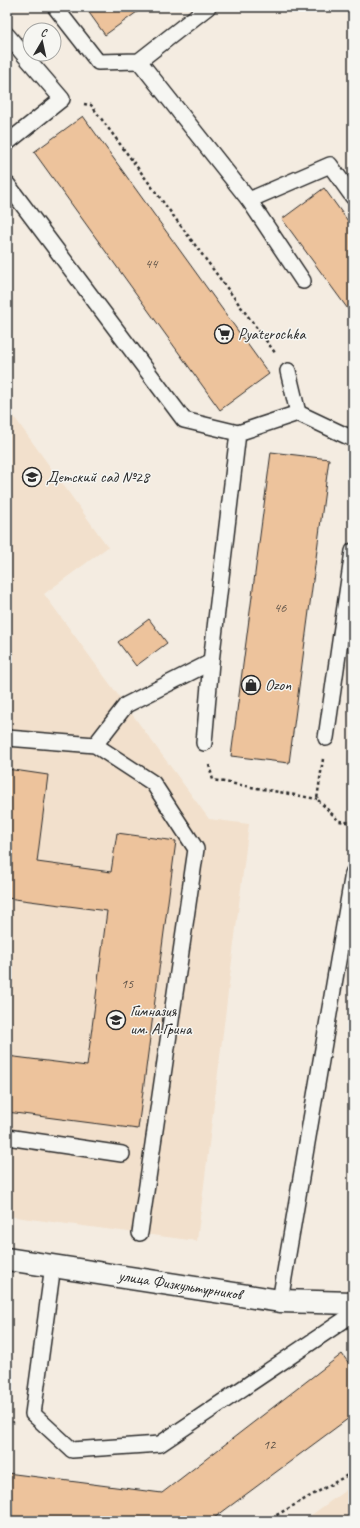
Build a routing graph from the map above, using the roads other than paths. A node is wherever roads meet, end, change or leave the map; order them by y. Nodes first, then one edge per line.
1 (55, 7) edge
2 (208, 7) edge
3 (7, 35) edge
4 (139, 61) junction
5 (7, 143) edge
6 (7, 184) edge
7 (353, 197) edge
8 (249, 200) junction
9 (303, 281) dead end
10 (288, 370) road end
11 (298, 413) junction
12 (238, 433) junction
13 (353, 440) edge
14 (353, 551) edge
15 (211, 662) junction
16 (7, 738) edge
17 (326, 738) road end
18 (204, 742) road end
19 (95, 745) junction
20 (353, 873) edge
21 (7, 1137) edge
22 (122, 1154) dead end
23 (140, 1232) dead end
24 (7, 1259) edge
25 (54, 1265) junction
26 (280, 1301) junction
27 (353, 1303) edge
28 (353, 1314) edge

1 - 4 lane
2 - 4 lane
3 - 5 lane
4 - 8 lane
6 - 12 lane
7 - 8 lane
8 - 9 lane
10 - 11 lane
11 - 12 lane
11 - 13 lane
12 - 15 lane
14 - 17 lane
15 - 18 lane
15 - 19 lane
16 - 19 lane
19 - 23 lane
20 - 26 lane
21 - 22 lane
24 - 25 street, улица Физкультурников
25 - 26 street, улица Физкультурников
25 - 28 lane
26 - 27 street, улица Физкультурников

